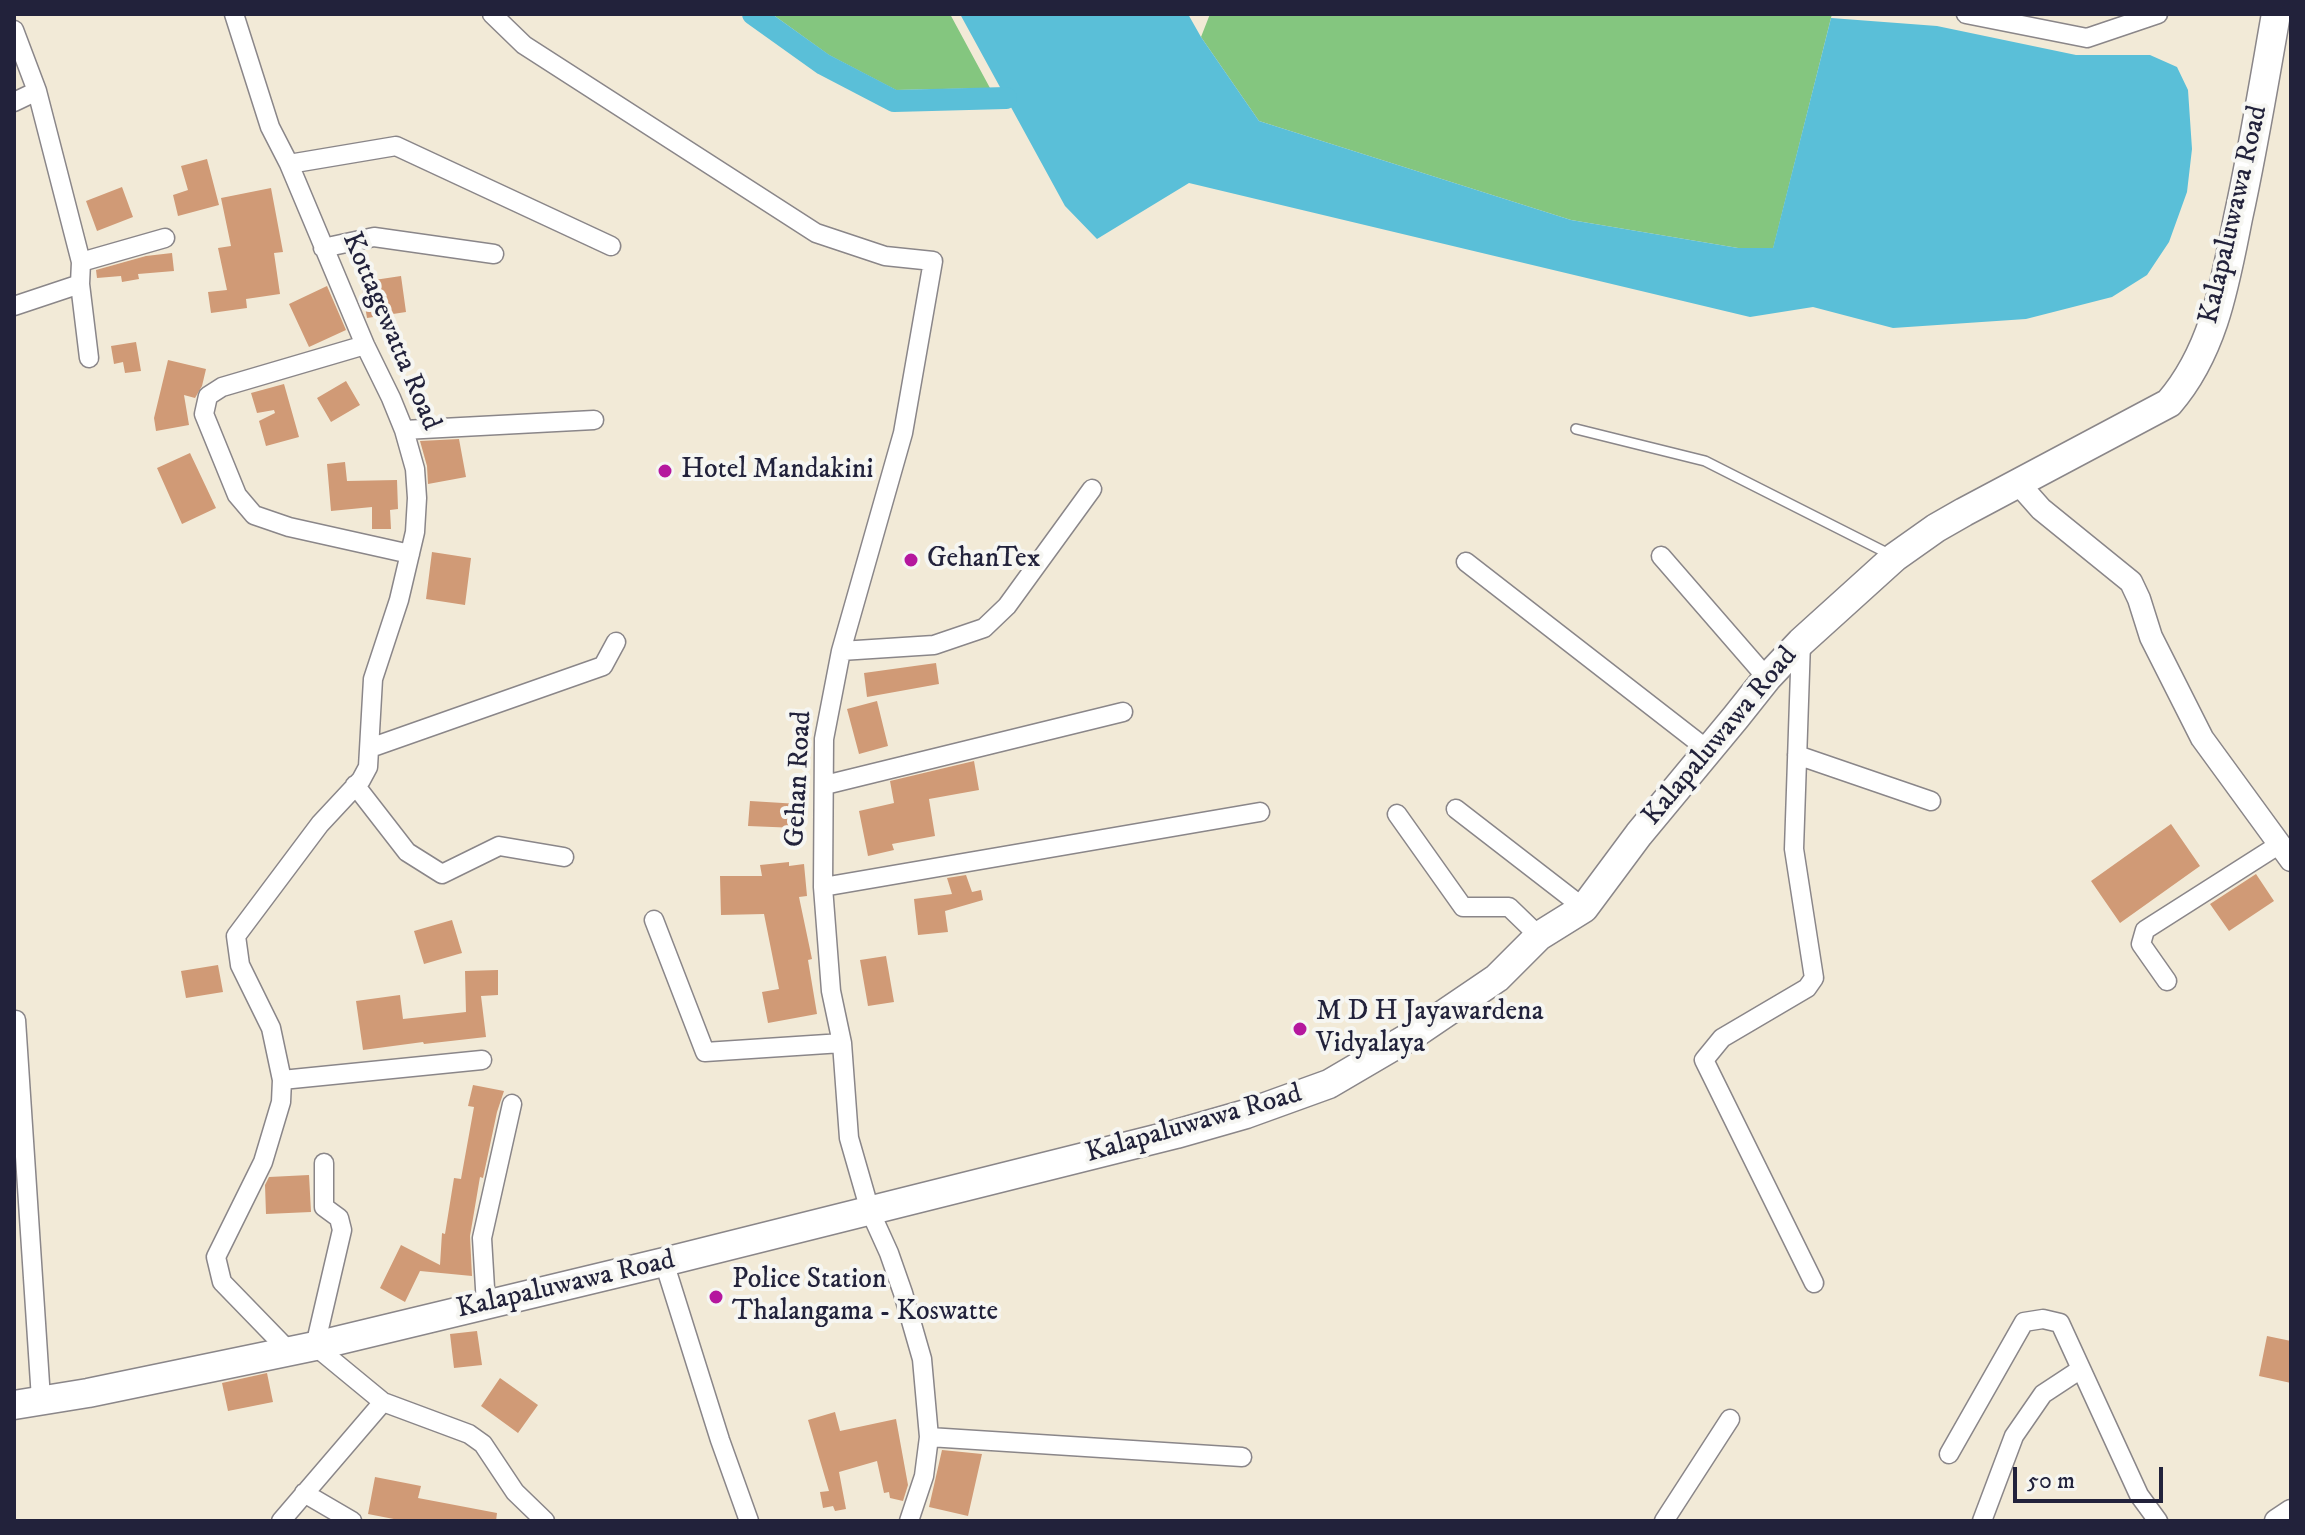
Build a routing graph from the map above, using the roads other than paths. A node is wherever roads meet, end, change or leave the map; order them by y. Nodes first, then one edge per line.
1 (234, 14) edge
2 (492, 14) edge
3 (1966, 14) edge
4 (2158, 14) edge
5 (2276, 14) edge
6 (14, 30) edge
7 (37, 91) junction
8 (14, 102) edge
9 (289, 164) junction
10 (165, 238) dead end
11 (611, 246) dead end
12 (323, 248) junction
13 (494, 254) dead end
14 (81, 262) junction
15 (80, 284) junction
16 (14, 306) edge
17 (365, 345) junction
18 (89, 358) dead end
19 (594, 420) dead end
20 (1576, 429) dead end
21 (404, 430) junction
22 (2018, 483) junction
23 (1092, 489) dead end
24 (410, 554) junction
25 (1661, 556) dead end
26 (1895, 557) junction
27 (1466, 562) dead end
28 (616, 642) dead end
29 (1801, 642) junction
30 (841, 651) junction
31 (1767, 678) junction
32 (1123, 712) dead end
33 (370, 748) junction
34 (1708, 750) junction
35 (1797, 755) junction
36 (355, 785) junction
37 (825, 785) junction
38 (1931, 801) dead end
39 (1456, 809) dead end
40 (1260, 812) dead end
41 (1397, 814) dead end
42 (2286, 852) edge
43 (564, 857) dead end
44 (823, 887) junction
45 (1584, 908) junction
46 (654, 920) dead end
47 (1539, 936) junction
48 (2167, 981) dead end
49 (16, 1020) edge
50 (16, 1041) edge
51 (842, 1043) junction
52 (482, 1060) dead end
53 (282, 1080) junction
54 (512, 1104) dead end
55 (324, 1163) dead end
56 (870, 1211) junction
57 (664, 1262) junction
58 (1814, 1283) dead end
59 (486, 1305) junction
60 (302, 1349) junction
61 (2081, 1369) junction
62 (28, 1402) edge
63 (383, 1402) junction
64 (1730, 1419) dead end
65 (929, 1437) junction
66 (1949, 1454) dead end
67 (1242, 1457) dead end
68 (304, 1493) junction
69 (2291, 1511) edge
70 (538, 1519) edge
71 (281, 1521) edge
72 (352, 1521) edge
73 (749, 1521) edge
74 (909, 1521) edge
75 (1664, 1521) edge
76 (1982, 1521) edge
77 (2158, 1521) edge
78 (2276, 1521) edge

1 - 9 street, Kottagewatta Road
2 - 30 street, Gehan Road
3 - 4 street
5 - 22 main road, Kalapaluwawa Road
6 - 7 street
7 - 8 street
7 - 14 street
9 - 11 street
9 - 12 street, Kottagewatta Road
10 - 14 street
12 - 13 street
12 - 17 street, Kottagewatta Road
14 - 15 street
15 - 16 street
15 - 18 street
17 - 21 street, Kottagewatta Road
17 - 24 street
19 - 21 street
20 - 26 lane
21 - 24 street, Kottagewatta Road
22 - 26 main road, Kalapaluwawa Road
22 - 42 street
23 - 30 street
24 - 33 street, Kottagewatta Road
25 - 31 street
26 - 29 main road, Kalapaluwawa Road
27 - 34 street
28 - 33 street
29 - 31 main road, Kalapaluwawa Road
29 - 35 street
30 - 37 street, Gehan Road
31 - 34 main road, Kalapaluwawa Road
32 - 37 street
33 - 36 street, Kottagewatta Road
34 - 45 main road, Kalapaluwawa Road
35 - 38 street
35 - 58 street
36 - 43 street
36 - 53 street, Kottagewatta Road
37 - 44 street, Gehan Road
39 - 45 street
40 - 44 street
41 - 47 street
42 - 48 street
44 - 51 street, Gehan Road
45 - 47 main road, Kalapaluwawa Road
46 - 51 street
47 - 56 main road, Kalapaluwawa Road
49 - 50 street
50 - 62 street
51 - 56 street, Gehan Road
52 - 53 street
53 - 60 street, Kottagewatta Road
54 - 59 street
55 - 60 street
56 - 57 main road, Kalapaluwawa Road
56 - 65 street, Gehan Road
57 - 59 main road, Kalapaluwawa Road
57 - 73 street
59 - 60 main road, Kalapaluwawa Road
60 - 62 main road, Kalapaluwawa Road
60 - 63 street, Kottagewatta Road
61 - 66 street
61 - 76 street
61 - 77 street
63 - 68 street
63 - 70 street, Kottagewatta Road
64 - 75 street
65 - 67 street
65 - 74 street, Gehan Road
68 - 71 street
68 - 72 street
69 - 78 street

